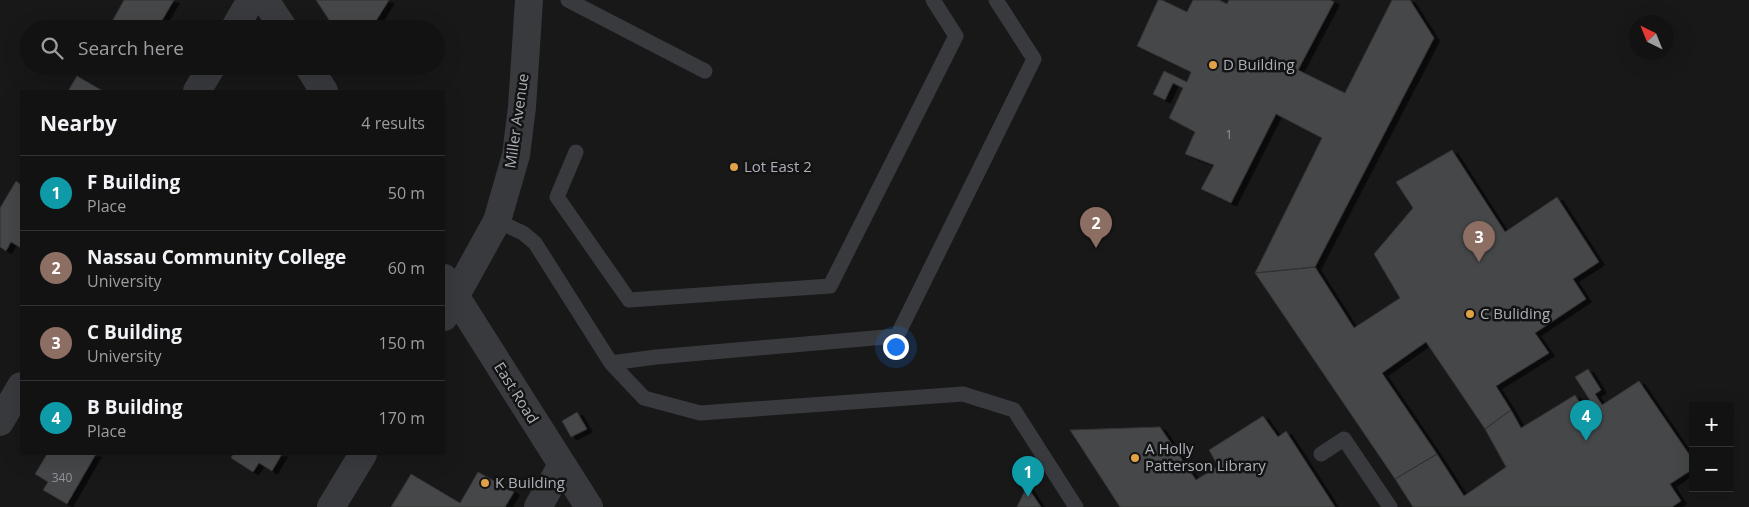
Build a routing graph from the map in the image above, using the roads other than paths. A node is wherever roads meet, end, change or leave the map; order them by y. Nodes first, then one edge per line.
1 (252, 0) edge
2 (265, 0) edge
3 (529, 0) edge
4 (568, 0) edge
5 (933, 0) edge
6 (996, 0) edge
7 (240, 20) edge
8 (278, 20) edge
9 (704, 71) dead end
10 (207, 75) edge
11 (314, 75) edge
12 (198, 90) edge
13 (323, 90) edge
14 (576, 152) dead end
15 (497, 221) junction
16 (448, 297) edge
17 (612, 363) junction
18 (20, 388) edge
19 (0, 422) edge
20 (1321, 454) dead end
21 (362, 455) edge
22 (562, 465) junction
23 (331, 507) edge
24 (538, 507) edge
25 (589, 507) edge
26 (1076, 507) edge
27 (1390, 507) edge

1 - 7 street
2 - 8 street
3 - 15 street, Miller Avenue
4 - 9 lane
5 - 14 lane
6 - 17 lane
10 - 12 street
11 - 13 street
15 - 16 street, Miller Avenue
15 - 17 lane
16 - 22 street, East Road
17 - 26 lane
18 - 19 street
20 - 27 lane
21 - 23 street
22 - 24 street
22 - 25 street, East Road

